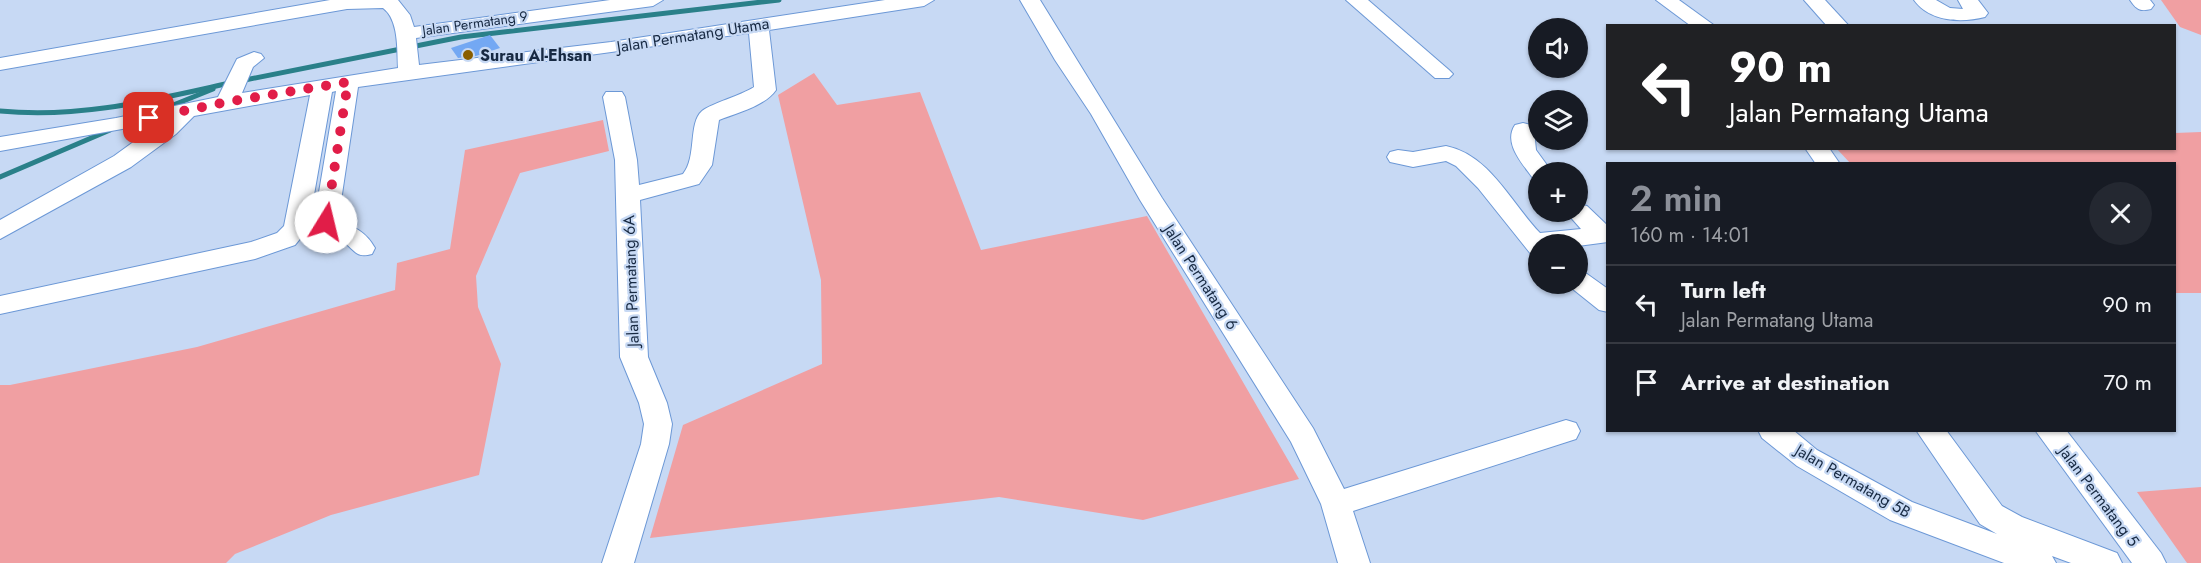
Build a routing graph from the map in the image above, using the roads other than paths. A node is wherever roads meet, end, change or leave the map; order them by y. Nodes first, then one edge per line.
1 (653, 0) edge
2 (924, 0) edge
3 (1030, 0) edge
4 (1356, 0) edge
5 (1666, 0) edge
6 (1814, 0) edge
7 (1924, 0) edge
8 (1968, 0) edge
9 (887, 2) edge
10 (1702, 24) edge
11 (1837, 24) edge
12 (758, 26) junction
13 (406, 51) junction
14 (247, 63) dead end
15 (0, 64) edge
16 (1442, 74) dead end
17 (348, 82) junction
18 (322, 87) junction
19 (229, 97) junction
20 (614, 97) dead end
21 (177, 113) junction
22 (1523, 130) dead end
23 (0, 144) edge
24 (1818, 150) edge
25 (1398, 157) dead end
26 (1533, 162) edge
27 (1827, 162) edge
28 (627, 196) junction
29 (1588, 220) edge
30 (0, 231) edge
31 (1604, 234) edge
32 (1528, 235) edge
33 (1588, 236) edge
34 (363, 248) dead end
35 (1588, 288) edge
36 (1606, 301) edge
37 (0, 305) edge
38 (1566, 431) dead end
39 (1774, 432) edge
40 (1931, 432) edge
41 (2051, 432) edge
42 (1336, 504) junction
43 (1348, 559) edge
44 (618, 563) edge
45 (2040, 563) edge
46 (2106, 563) edge
47 (2150, 563) edge

1 - 13 street, Jalan Permatang 9
2 - 9 street, Jalan Permatang Utama
3 - 42 street, Jalan Permatang 6
4 - 16 street
5 - 10 street
6 - 11 street
7 - 8 street
9 - 12 street, Jalan Permatang Utama
12 - 13 street, Jalan Permatang Utama
12 - 28 street
13 - 15 street
13 - 17 street, Jalan Permatang Utama
14 - 19 street
17 - 18 street, Jalan Permatang Utama
17 - 34 street
18 - 19 street, Jalan Permatang Utama
18 - 37 street
19 - 21 street, Jalan Permatang Utama
20 - 28 street, Jalan Permatang 6A
21 - 23 street, Jalan Permatang Utama
21 - 30 street
22 - 26 street
24 - 27 street
25 - 32 street
28 - 44 street, Jalan Permatang 6A
29 - 31 street
31 - 33 street
35 - 36 street
38 - 42 street
39 - 45 street, Jalan Permatang 5B
40 - 46 street
41 - 47 street, Jalan Permatang 5
42 - 43 street, Jalan Permatang 6

